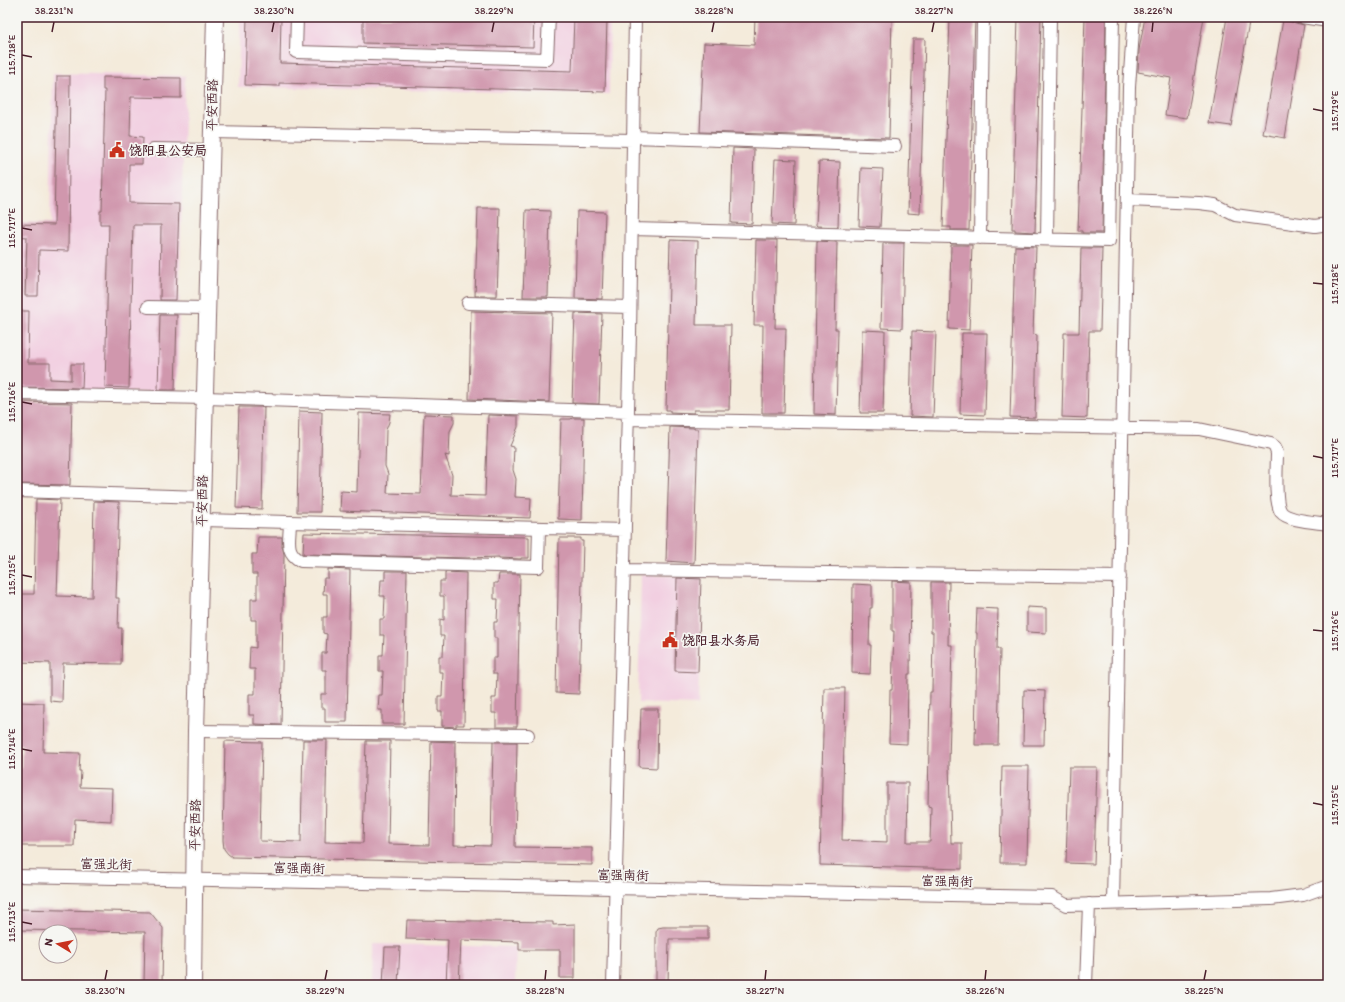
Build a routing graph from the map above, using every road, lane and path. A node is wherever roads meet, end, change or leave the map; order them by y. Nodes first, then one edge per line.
1 (215, 17) edge
2 (297, 17) edge
3 (549, 17) edge
4 (635, 17) edge
5 (983, 17) edge
6 (1050, 17) edge
7 (1112, 17) edge
8 (1134, 17) edge
9 (1302, 17) edge
10 (1328, 21) edge
11 (212, 132) junction
12 (633, 139) junction
13 (895, 146) dead end
14 (153, 149) dead end
15 (211, 150) junction
16 (1127, 200) junction
17 (1328, 224) edge
18 (632, 228) junction
19 (980, 238) junction
20 (1046, 239) junction
21 (468, 303) dead end
22 (148, 307) dead end
23 (630, 307) junction
24 (207, 308) junction
25 (17, 394) edge
26 (205, 398) junction
27 (628, 416) junction
28 (1123, 428) junction
29 (17, 491) edge
30 (202, 497) junction
31 (202, 520) junction
32 (290, 522) junction
33 (1328, 524) edge
34 (539, 528) junction
35 (625, 530) junction
36 (624, 570) junction
37 (1120, 577) junction
38 (196, 731) junction
39 (528, 736) dead end
40 (17, 876) edge
41 (194, 880) junction
42 (1328, 886) edge
43 (616, 889) junction
44 (1113, 903) junction
45 (1089, 904) junction
46 (193, 985) edge
47 (613, 985) edge
48 (1086, 985) edge

1 - 11 main road, 平安西路
2 - 3 street
4 - 12 street
5 - 19 street
6 - 20 street
7 - 20 street
8 - 16 street
9 - 10 street
11 - 12 street
11 - 15 main road, 平安西路
12 - 13 street
12 - 18 street
14 - 15 street
15 - 24 main road, 平安西路
16 - 17 street
16 - 28 street
18 - 19 street
18 - 23 street
19 - 20 street
21 - 23 street
22 - 24 street
23 - 27 street
24 - 26 main road, 平安西路
25 - 26 street
26 - 27 street
26 - 30 main road, 平安西路
27 - 28 street
27 - 35 street
28 - 33 street
28 - 37 street
29 - 30 street
30 - 31 main road, 平安西路
31 - 32 street
31 - 38 main road, 平安西路
32 - 34 street
32 - 34 street
34 - 35 street
35 - 36 street
36 - 37 street
36 - 43 street
37 - 44 street
38 - 39 street
38 - 41 main road, 平安西路
40 - 41 street, 富强北街
41 - 43 street, 富强南街
41 - 46 main road, 平安西路
42 - 44 street
43 - 45 street, 富强南街
43 - 47 street
44 - 45 street
45 - 48 street

